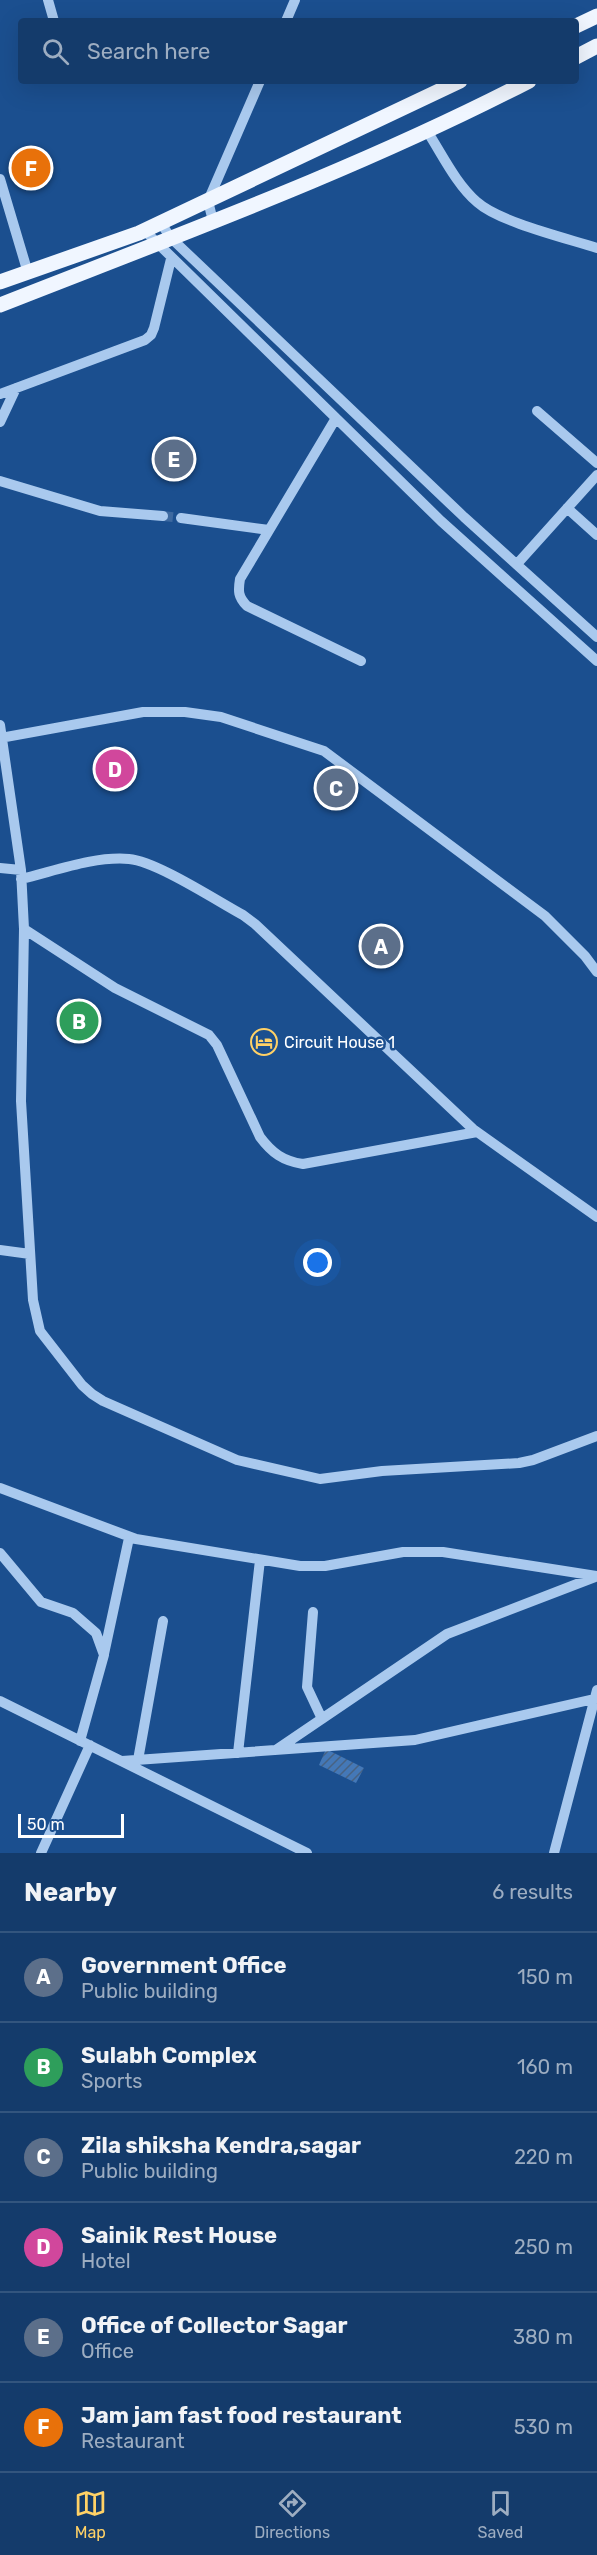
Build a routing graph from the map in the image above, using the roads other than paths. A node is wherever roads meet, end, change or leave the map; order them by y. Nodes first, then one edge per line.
1 (48, 0) edge
2 (296, 0) edge
3 (597, 16) edge
4 (53, 18) edge
5 (287, 18) edge
6 (579, 25) edge
7 (597, 46) edge
8 (579, 55) edge
9 (259, 84) edge
10 (454, 84) edge
11 (523, 84) edge
12 (426, 131) junction
13 (0, 179) edge
14 (208, 201) junction
15 (213, 221) junction
16 (160, 222) junction
17 (144, 230) junction
18 (171, 238) junction
19 (156, 244) junction
20 (597, 248) edge
21 (171, 259) junction
22 (28, 273) junction
23 (0, 282) edge
24 (0, 304) edge
25 (16, 388) junction
26 (0, 394) edge
27 (537, 411) dead end
28 (336, 418) junction
29 (0, 422) edge
30 (597, 463) edge
31 (597, 476) edge
32 (0, 481) edge
33 (567, 508) junction
34 (163, 516) tunnel mouth
35 (181, 518) tunnel mouth
36 (269, 530) junction
37 (597, 535) edge
38 (517, 564) junction
39 (597, 637) edge
40 (361, 661) dead end
41 (597, 661) edge
42 (0, 725) edge
43 (1, 738) edge
44 (0, 868) edge
45 (21, 875) junction
46 (24, 929) junction
47 (597, 972) edge
48 (477, 1132) junction
49 (597, 1218) edge
50 (0, 1250) edge
51 (30, 1254) junction
52 (597, 1436) edge
53 (0, 1488) edge
54 (129, 1538) junction
55 (0, 1553) edge
56 (260, 1560) junction
57 (597, 1576) edge
58 (313, 1612) dead end
59 (163, 1620) dead end
60 (104, 1655) junction
61 (596, 1694) edge
62 (0, 1701) edge
63 (322, 1719) junction
64 (85, 1743) junction
65 (276, 1750) junction
66 (238, 1753) junction
67 (138, 1760) junction
68 (122, 1761) junction
69 (41, 1853) edge
70 (308, 1853) edge
71 (554, 1853) edge

1 - 4 street
2 - 5 street
3 - 6 main road
7 - 8 main road
9 - 14 street
10 - 14 main road
11 - 12 main road
12 - 15 main road
12 - 20 street
13 - 22 street
14 - 15 street
14 - 16 main road
15 - 18 main road
16 - 17 main road
16 - 18 street
17 - 19 street
17 - 22 main road
18 - 19 main road
18 - 38 street
19 - 21 street
19 - 24 main road
21 - 25 street
21 - 28 street
22 - 23 main road
25 - 26 street
25 - 29 street
27 - 30 street
28 - 36 street
28 - 41 street
31 - 33 street
32 - 34 street
33 - 37 street
33 - 38 street
35 - 36 street
36 - 40 street
38 - 39 street
42 - 43 street
43 - 45 street
43 - 47 street
44 - 45 street
45 - 46 street
45 - 48 street
46 - 48 street
46 - 51 street
48 - 49 street
50 - 51 street
51 - 52 street
53 - 54 street
54 - 56 street
54 - 60 street
55 - 60 street
56 - 57 street
56 - 66 street
57 - 63 street
58 - 63 street
59 - 67 street
60 - 64 street
61 - 65 street
61 - 71 street
62 - 64 street
63 - 65 street
64 - 68 street
64 - 69 street
65 - 66 street
66 - 67 street
67 - 68 street
68 - 70 street

